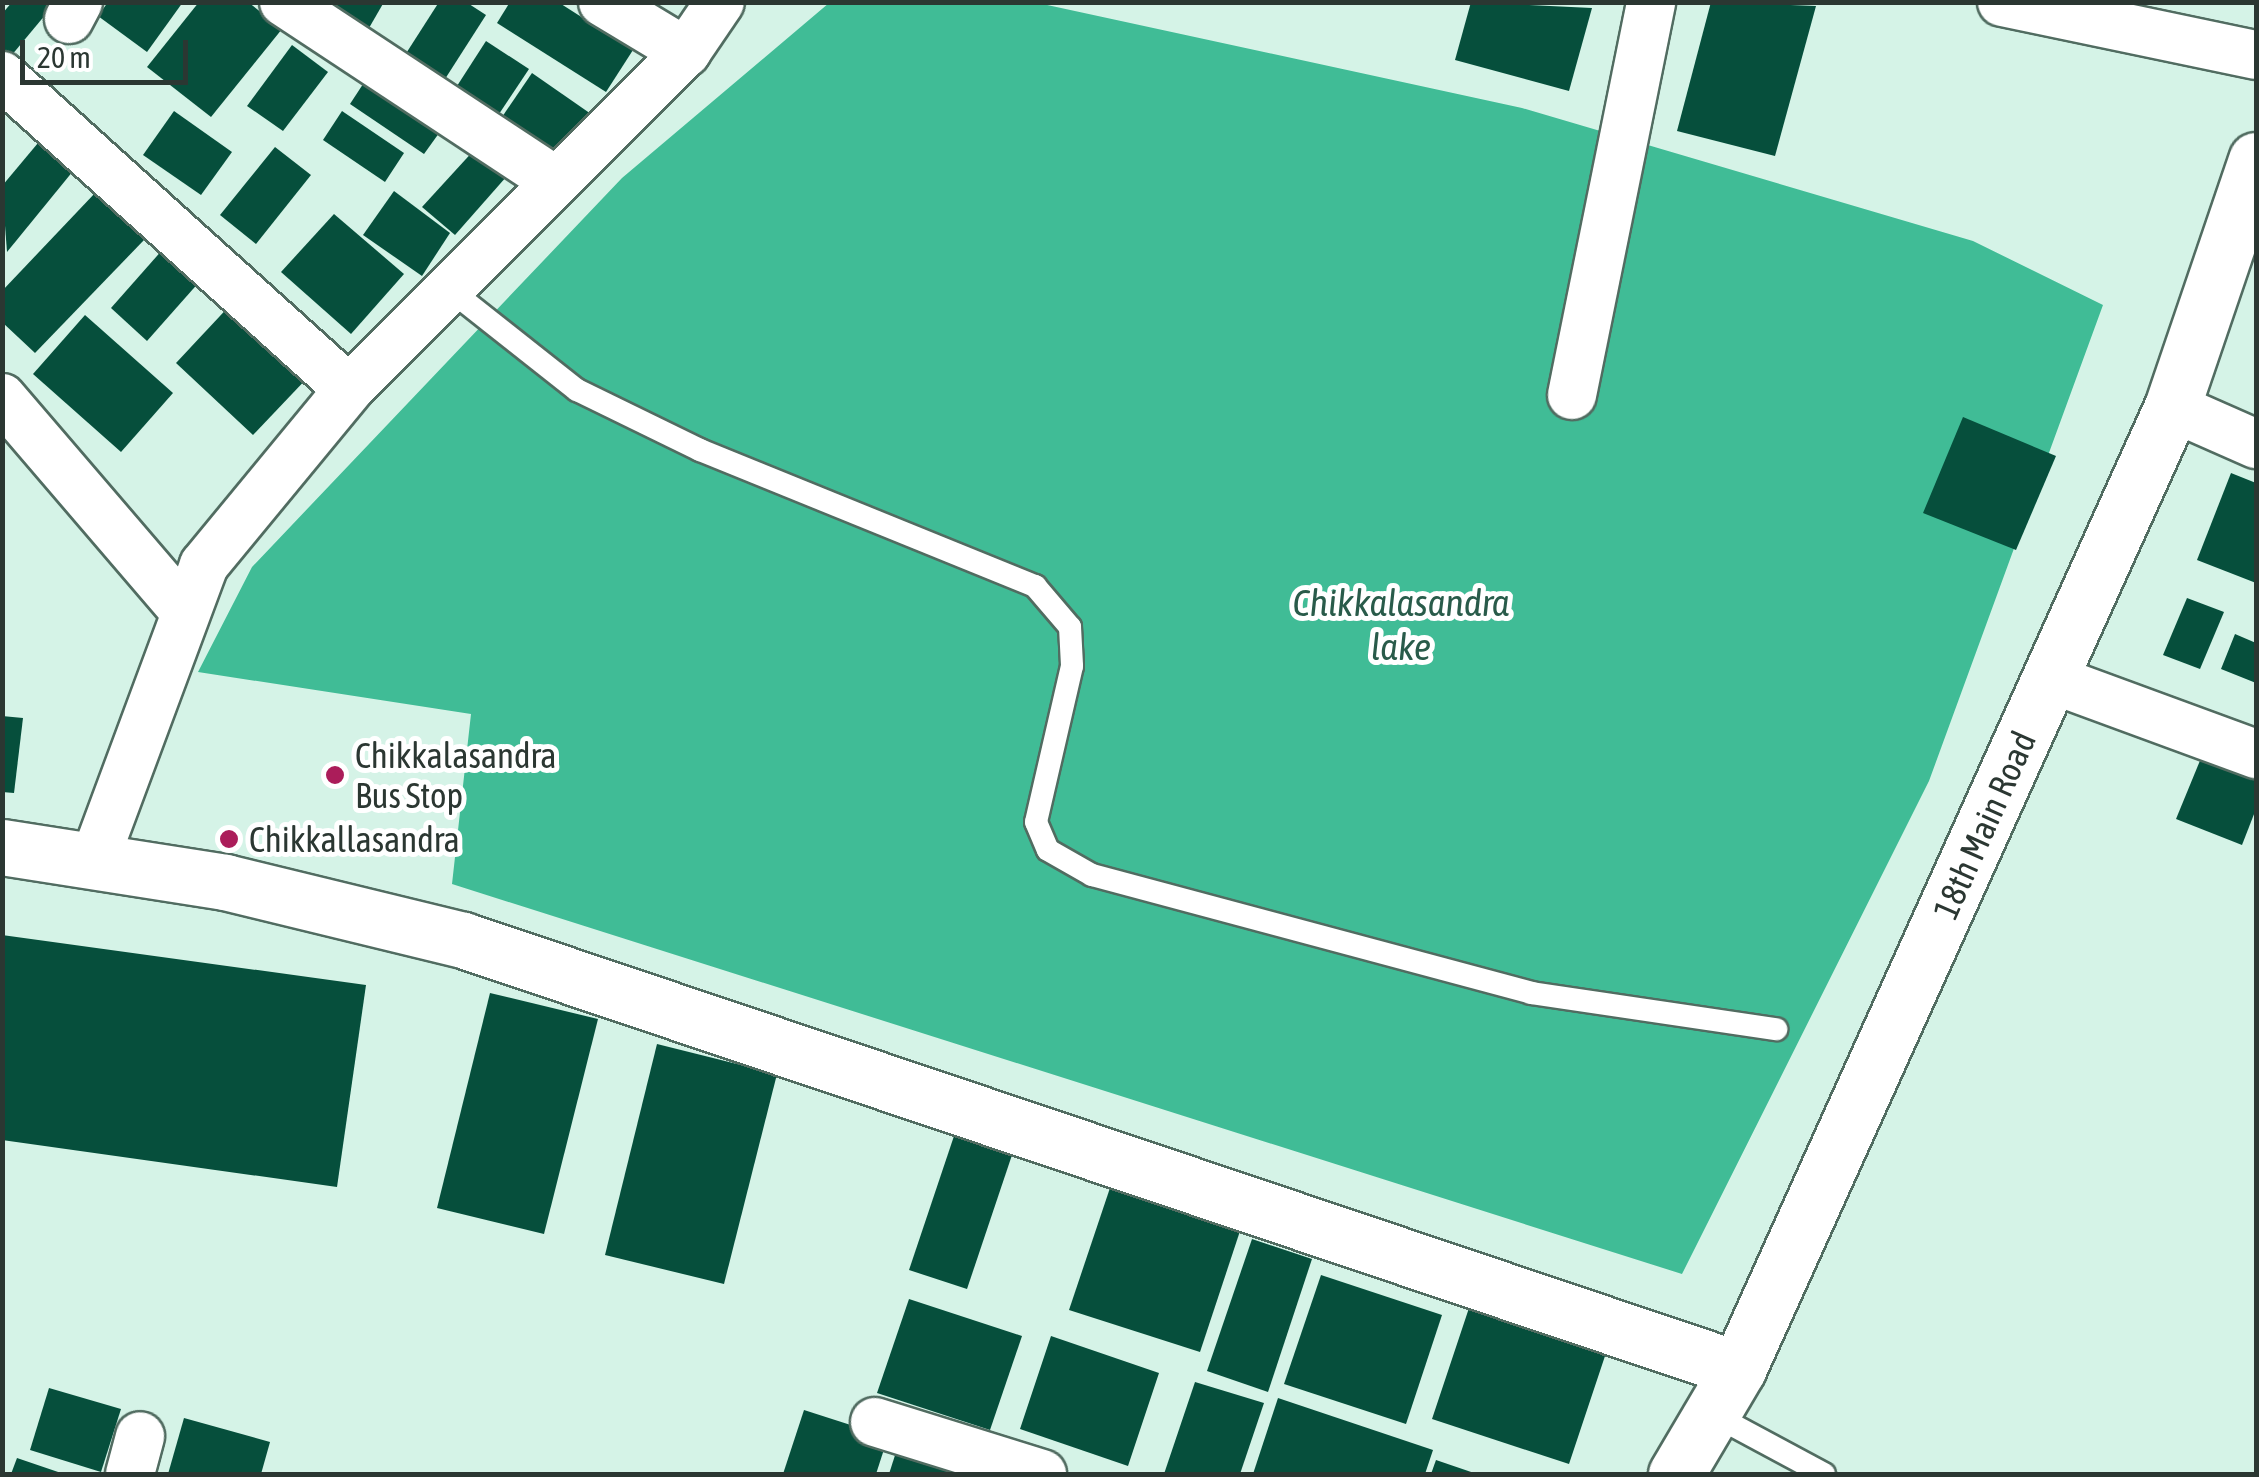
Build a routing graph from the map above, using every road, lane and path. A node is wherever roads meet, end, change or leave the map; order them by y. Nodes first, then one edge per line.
1 (284, 2) edge
2 (603, 2) edge
3 (720, 2) edge
4 (1650, 2) edge
5 (2002, 2) edge
6 (686, 52) junction
7 (2256, 56) edge
8 (2, 76) edge
9 (2256, 160) edge
10 (555, 181) junction
11 (449, 289) junction
12 (349, 389) junction
13 (1572, 395) dead end
14 (2, 398) edge
15 (2172, 407) junction
16 (2256, 444) edge
17 (184, 610) junction
18 (2050, 678) junction
19 (2256, 754) edge
20 (2, 847) edge
21 (94, 861) junction
22 (1776, 1029) dead end
23 (1725, 1392) junction
24 (875, 1422) dead end
25 (1042, 1474) edge
26 (1676, 1474) edge
27 (1824, 1474) edge

1 - 10 street
2 - 6 street
3 - 6 street
4 - 13 street
5 - 7 street
6 - 10 street
8 - 12 street
9 - 15 street, 18th Main Road
10 - 11 street
11 - 12 street
11 - 22 lane
12 - 17 street
14 - 17 street
15 - 16 street
15 - 18 street, 18th Main Road
17 - 21 street
18 - 19 street
18 - 23 street, 18th Main Road
20 - 21 street
21 - 23 street
23 - 26 street, 18th Main Road
23 - 27 lane
24 - 25 street

